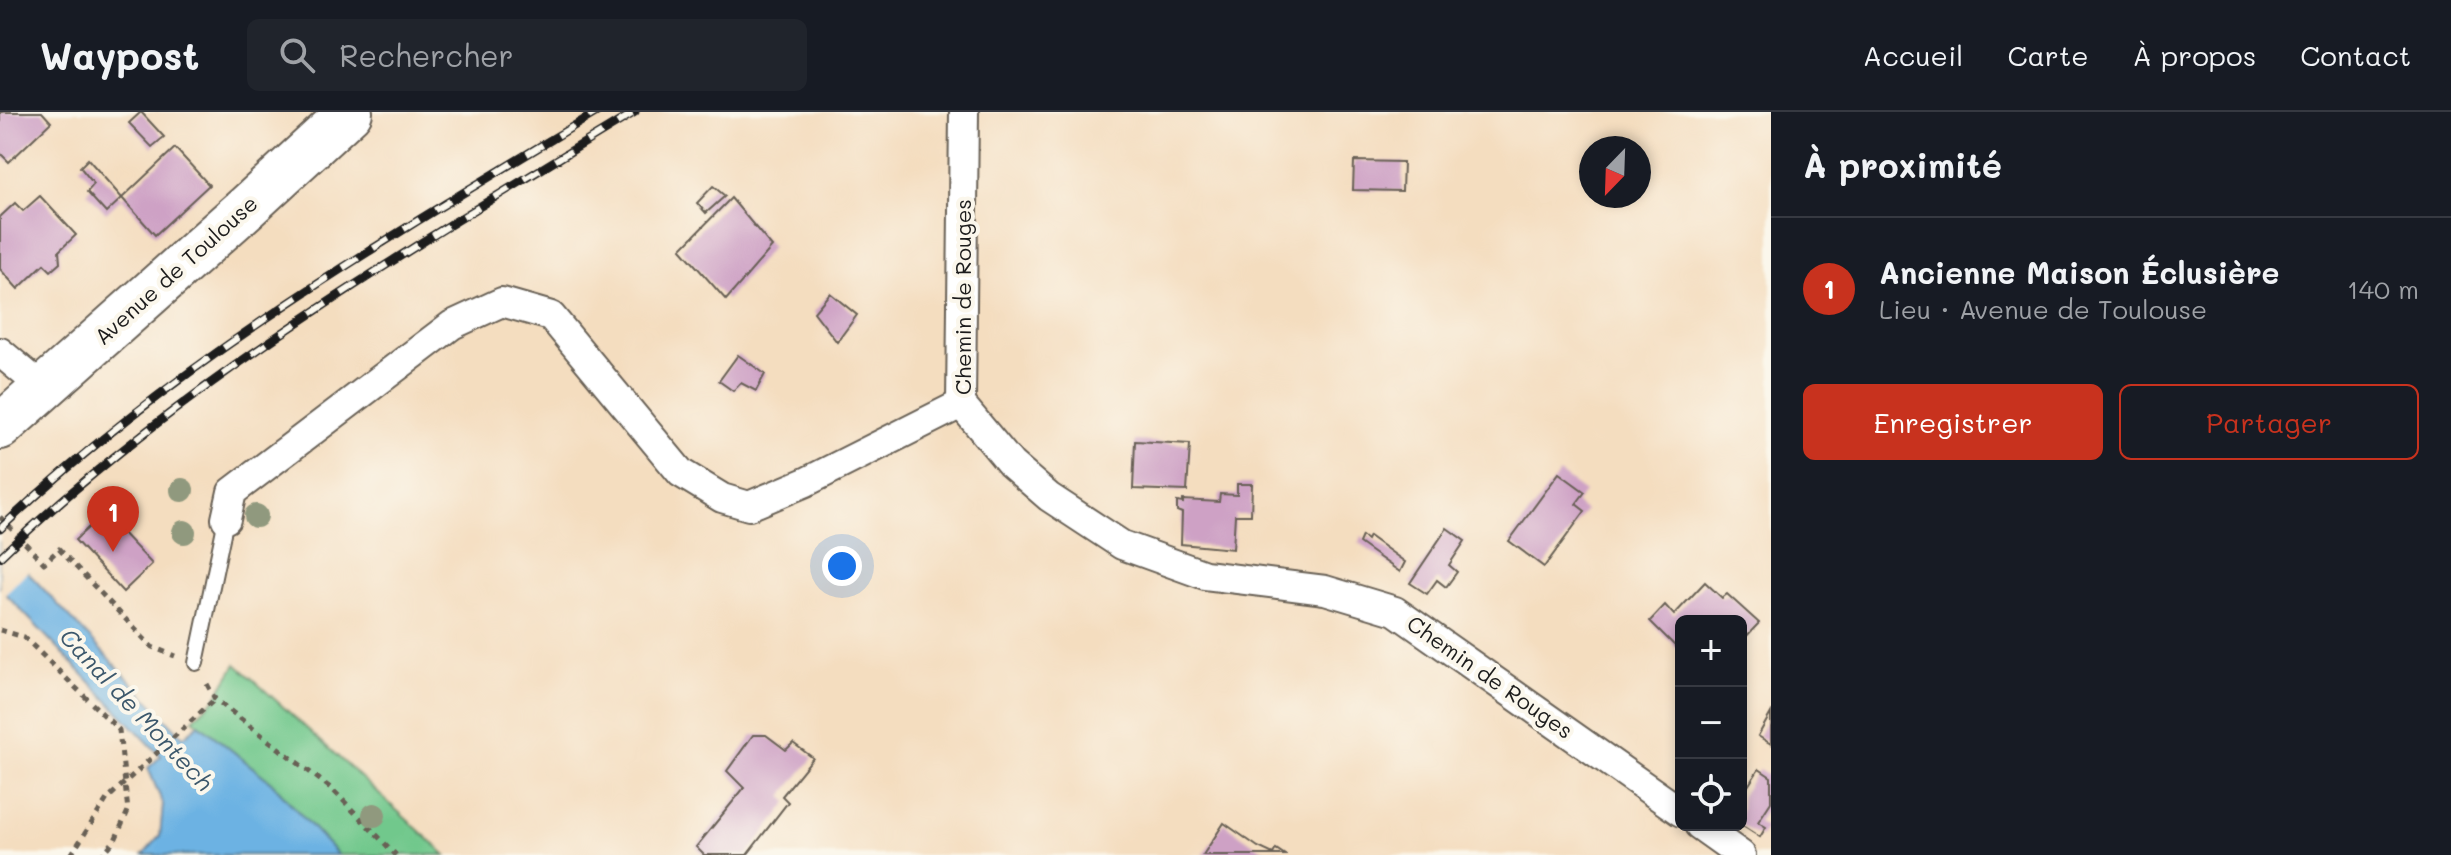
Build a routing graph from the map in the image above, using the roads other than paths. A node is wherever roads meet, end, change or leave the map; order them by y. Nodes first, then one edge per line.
1 (350, 112) edge
2 (964, 112) edge
3 (0, 352) edge
4 (43, 388) junction
5 (961, 404) junction
6 (0, 427) edge
7 (226, 519) joint
8 (196, 663) road end
9 (1675, 808) edge
10 (1707, 831) edge
11 (1741, 855) edge

1 - 4 main road, Avenue de Toulouse
2 - 5 street, Chemin de Rouges
3 - 4 street
4 - 6 main road, Avenue de Toulouse
5 - 7 street
5 - 9 street, Chemin de Rouges
7 - 8 lane
10 - 11 street

